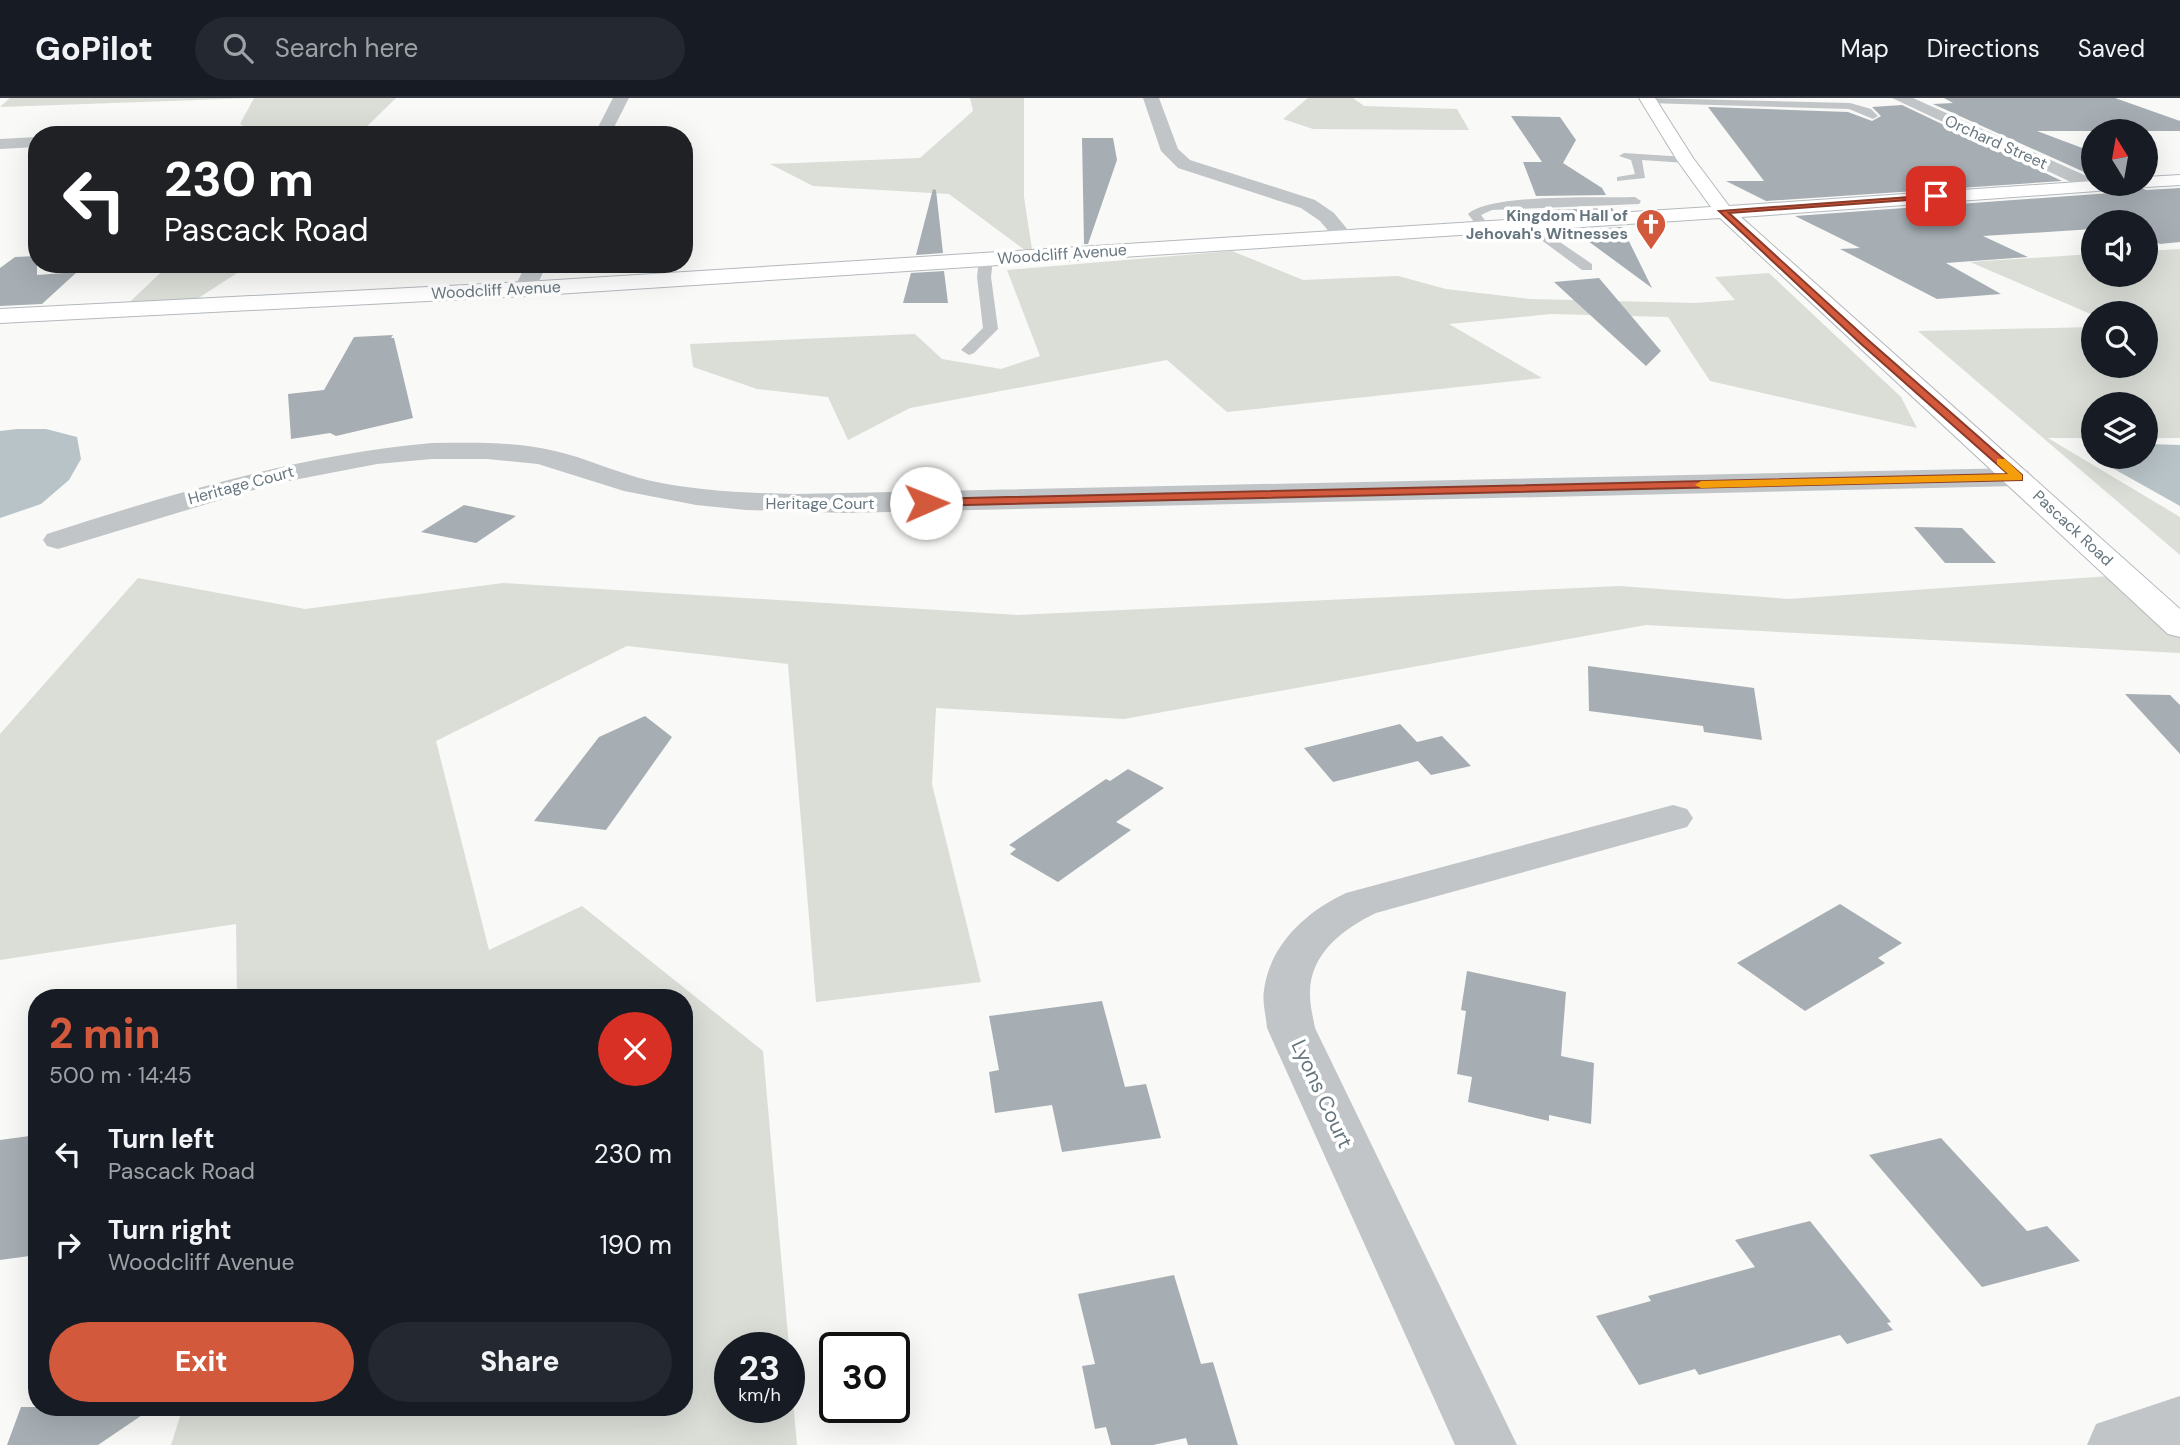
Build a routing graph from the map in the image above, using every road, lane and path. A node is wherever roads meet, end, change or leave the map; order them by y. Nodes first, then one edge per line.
1 (621, 98) edge
2 (1151, 98) edge
3 (1899, 98) edge
4 (1647, 99) edge
5 (1873, 116) dead end
6 (607, 126) edge
7 (28, 142) edge
8 (0, 144) edge
9 (1686, 160) junction
10 (1621, 179) dead end
11 (2081, 180) edge
12 (2180, 180) edge
13 (2158, 182) edge
14 (2081, 187) edge
15 (1635, 201) dead end
16 (1723, 211) junction
17 (1529, 225) junction
18 (1484, 228) junction
19 (1343, 236) junction
20 (986, 259) junction
21 (1587, 267) dead end
22 (533, 273) edge
23 (525, 289) junction
24 (0, 316) edge
25 (969, 351) dead end
26 (2018, 477) junction
27 (58, 540) dead end
28 (2180, 627) edge
29 (1674, 818) dead end
30 (2180, 1425) edge
31 (1486, 1445) edge
32 (2118, 1445) edge

1 - 6 street
2 - 19 street
3 - 11 street, Orchard Street
4 - 5 lane
4 - 9 main road, Pascack Road
7 - 8 street
9 - 10 lane
9 - 16 main road, Pascack Road
12 - 13 main road
14 - 16 main road, Woodcliff Avenue
15 - 18 lane
16 - 17 main road, Woodcliff Avenue
16 - 26 main road, Pascack Road
17 - 18 main road, Woodcliff Avenue
17 - 21 lane
18 - 19 main road, Woodcliff Avenue
19 - 20 main road, Woodcliff Avenue
20 - 23 main road, Woodcliff Avenue
20 - 25 lane
22 - 23 street
23 - 24 main road, Woodcliff Avenue
26 - 27 street, Heritage Court
26 - 28 main road, Pascack Road
29 - 31 street, Lyons Court
30 - 32 street

